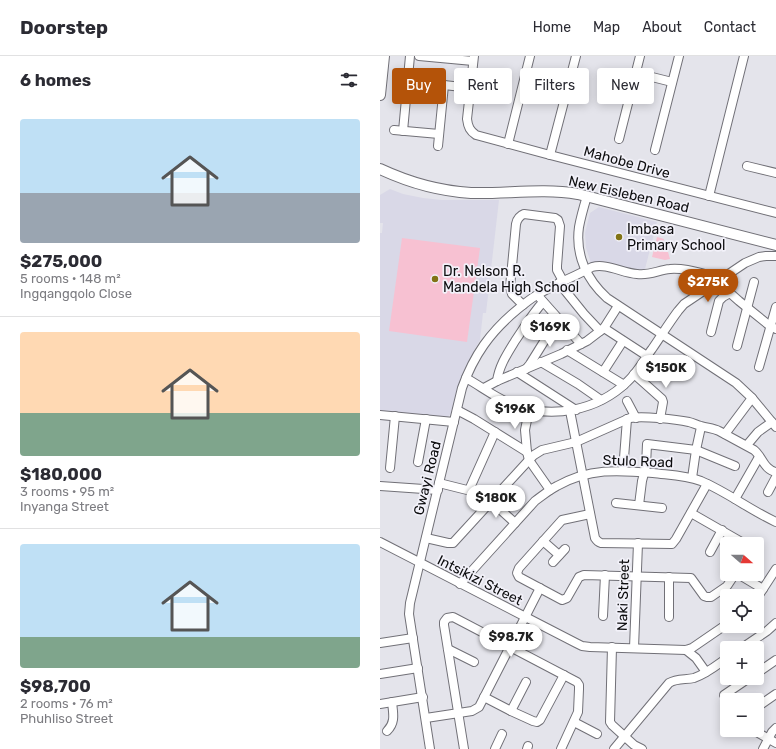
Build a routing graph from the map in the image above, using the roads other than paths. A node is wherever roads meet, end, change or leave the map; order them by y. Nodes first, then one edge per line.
1 (384, 56) edge
2 (410, 56) edge
3 (419, 56) edge
4 (530, 56) edge
5 (576, 56) edge
6 (640, 56) edge
7 (679, 56) edge
8 (744, 56) edge
9 (474, 59) edge
10 (409, 68) edge
11 (637, 68) edge
12 (654, 78) edge
13 (672, 82) junction
14 (380, 95) edge
15 (403, 104) edge
16 (442, 104) edge
17 (469, 104) edge
18 (628, 104) edge
19 (439, 134) junction
20 (619, 139) dead end
21 (508, 144) junction
22 (438, 146) dead end
23 (654, 150) dead end
24 (550, 156) junction
25 (747, 166) dead end
26 (380, 169) edge
27 (776, 173) edge
28 (396, 176) junction
29 (380, 177) edge
30 (586, 196) junction
31 (709, 196) junction
32 (776, 213) edge
33 (776, 245) edge
34 (776, 256) edge
35 (586, 270) junction
36 (721, 278) junction
37 (561, 282) junction
38 (754, 282) dead end
39 (730, 292) junction
40 (536, 295) junction
41 (543, 302) junction
42 (523, 305) junction
43 (618, 306) junction
44 (776, 306) edge
45 (747, 308) junction
46 (558, 319) junction
47 (773, 328) edge
48 (602, 330) junction
49 (711, 332) dead end
50 (662, 334) junction
51 (623, 341) junction
52 (581, 344) junction
53 (737, 346) dead end
54 (567, 350) junction
55 (647, 356) junction
56 (541, 362) junction
57 (759, 367) dead end
58 (526, 369) junction
59 (517, 372) junction
60 (603, 372) junction
61 (634, 374) junction
62 (466, 378) junction
63 (497, 381) junction
64 (624, 385) junction
65 (484, 388) junction
66 (752, 398) junction
67 (601, 400) junction
68 (627, 401) dead end
69 (457, 410) junction
70 (529, 410) junction
71 (573, 410) junction
72 (380, 415) edge
73 (395, 416) junction
74 (636, 418) junction
75 (426, 419) junction
76 (627, 419) junction
77 (660, 419) junction
78 (454, 422) junction
79 (774, 425) edge
80 (701, 427) junction
81 (495, 432) junction
82 (725, 434) junction
83 (576, 442) junction
84 (747, 445) junction
85 (696, 450) junction
86 (528, 456) junction
87 (760, 457) junction
88 (418, 462) dead end
89 (735, 466) dead end
90 (390, 468) dead end
91 (623, 471) junction
92 (644, 472) junction
93 (776, 472) edge
94 (583, 475) junction
95 (776, 477) edge
96 (692, 478) junction
97 (707, 484) junction
98 (380, 486) edge
99 (438, 486) junction
100 (469, 490) junction
101 (550, 490) junction
102 (768, 492) dead end
103 (493, 499) junction
104 (735, 499) junction
105 (616, 503) dead end
106 (639, 505) junction
107 (662, 508) dead end
108 (691, 513) junction
109 (590, 514) junction
110 (776, 522) edge
111 (515, 523) junction
112 (722, 530) junction
113 (733, 537) edge
114 (426, 538) junction
115 (543, 541) junction
116 (380, 542) edge
117 (638, 544) junction
118 (710, 552) dead end
119 (553, 562) dead end
120 (419, 563) junction
121 (776, 569) edge
122 (605, 575) junction
123 (637, 576) junction
124 (669, 577) junction
125 (731, 581) edge
126 (749, 581) edge
127 (460, 584) junction
128 (540, 588) junction
129 (763, 589) joint
130 (603, 616) dead end
131 (669, 617) dead end
132 (525, 618) junction
133 (776, 623) edge
134 (720, 629) edge
135 (413, 638) junction
136 (752, 641) edge
137 (380, 643) edge
138 (510, 646) junction
139 (612, 647) junction
140 (634, 648) junction
141 (448, 649) junction
142 (686, 650) junction
143 (776, 660) edge
144 (474, 662) dead end
145 (720, 663) edge
146 (418, 668) junction
147 (764, 668) edge
148 (706, 672) junction
149 (380, 674) edge
150 (564, 675) junction
151 (526, 682) dead end
152 (739, 685) edge
153 (727, 693) edge
154 (776, 694) edge
155 (423, 697) junction
156 (484, 697) junction
157 (392, 702) junction
158 (764, 702) edge
159 (380, 704) edge
160 (511, 711) junction
161 (458, 713) junction
162 (426, 718) junction
163 (574, 722) junction
164 (776, 728) edge
165 (387, 731) dead end
166 (502, 734) dead end
167 (597, 734) dead end
168 (624, 736) junction
169 (772, 741) edge
170 (430, 749) edge
171 (464, 749) edge
172 (494, 749) edge
173 (561, 749) edge
174 (614, 749) edge
175 (642, 749) edge
176 (763, 749) edge

1 - 14 main road
2 - 10 street
3 - 9 street
4 - 21 street
5 - 24 street
6 - 11 street
7 - 13 street
8 - 31 street
12 - 13 street
13 - 23 street
15 - 19 street
16 - 19 street
17 - 21 street, Mahobe Drive
18 - 20 street
19 - 22 street
21 - 24 street, Mahobe Drive
24 - 31 street, Mahobe Drive
25 - 27 street
26 - 28 main road, New Eisleben Road
28 - 29 main road
28 - 30 main road, New Eisleben Road
30 - 33 main road, New Eisleben Road
30 - 35 street
31 - 32 street, Mahobe Drive
34 - 36 street
35 - 36 street, Gwayi Road
35 - 37 street, Gwayi Road
35 - 43 street
36 - 39 street
36 - 50 street
37 - 40 street, Gwayi Road
37 - 42 street
37 - 48 street
38 - 45 street
39 - 45 street
39 - 49 street
40 - 41 street
40 - 42 street, Gwayi Road
41 - 46 street
41 - 63 street
42 - 62 street, Gwayi Road
43 - 48 street
43 - 50 street
44 - 47 street
45 - 47 street
45 - 53 street
46 - 52 street
46 - 58 street
47 - 57 street
48 - 51 street
48 - 52 street
50 - 55 street
50 - 66 street
51 - 55 street
51 - 60 street
52 - 54 street
54 - 56 street
54 - 60 street
55 - 61 street
56 - 58 street
56 - 67 street
58 - 59 street
59 - 63 street
59 - 71 street
60 - 64 street
61 - 64 street
61 - 77 street
62 - 65 street
62 - 69 street, Gwayi Road
63 - 65 street
64 - 67 street
65 - 70 street
66 - 79 street
66 - 82 street
67 - 71 street
68 - 74 street
69 - 78 street, Gwayi Road
69 - 81 street
70 - 71 street
70 - 86 street
71 - 83 street
72 - 73 street
73 - 75 street
73 - 90 street
74 - 76 street
74 - 77 street
75 - 78 street
75 - 88 street
76 - 83 street
76 - 91 street
77 - 80 street
78 - 99 street, Gwayi Road
79 - 84 street
80 - 82 street
80 - 85 street
81 - 86 street
81 - 100 street
82 - 84 street
83 - 86 street
83 - 94 street
84 - 87 street
85 - 89 street
85 - 92 street
85 - 96 street
86 - 101 street
86 - 103 street
87 - 93 street
87 - 104 street
91 - 92 street, Stulo Road
91 - 94 street, Stulo Road
92 - 96 street, Stulo Road
92 - 106 street
94 - 101 street, Stulo Road
94 - 109 street
95 - 102 street
96 - 97 street, Stulo Road
97 - 104 street, Stulo Road
97 - 108 street
98 - 99 street
99 - 100 street
99 - 114 street, Gwayi Road
100 - 103 street
101 - 111 street, Stulo Road
103 - 111 street
103 - 114 street
104 - 110 street, Stulo Road
105 - 106 street
106 - 107 street
108 - 112 street
108 - 117 street
109 - 115 street
109 - 117 street
111 - 127 street, Stulo Road
112 - 113 street
112 - 118 street
114 - 120 street, Gwayi Road
115 - 119 street
115 - 128 street
116 - 120 street, Intsikizi Street
117 - 123 street, Naki Street
120 - 127 street, Intsikizi Street
120 - 135 street, Gwayi Road
121 - 129 street
122 - 123 street
122 - 128 street
122 - 130 street
123 - 124 street
123 - 140 street, Naki Street
124 - 125 street
124 - 131 street
126 - 129 street
127 - 132 street, Intsikizi Street
128 - 132 street
132 - 138 street
132 - 139 street, Intsikizi Street
133 - 136 street
134 - 142 street
135 - 137 street
135 - 146 street, Gwayi Road
138 - 141 street
138 - 150 street
138 - 156 street
139 - 140 street, Intsikizi Street
139 - 168 street
140 - 142 street, Intsikizi Street
141 - 144 street
141 - 161 street
142 - 148 street
143 - 147 street
145 - 148 street
146 - 149 street
146 - 155 street, Gwayi Road
148 - 168 street
150 - 160 street
150 - 163 street
151 - 160 street
152 - 153 street
154 - 158 street
155 - 157 street
155 - 162 street, Gwayi Road
156 - 160 street
156 - 161 street
157 - 159 street
157 - 165 street
161 - 162 street
161 - 171 street
162 - 170 street, Gwayi Road
163 - 167 street
163 - 173 street
164 - 169 street
166 - 172 street
168 - 174 street
168 - 175 street
169 - 176 street

